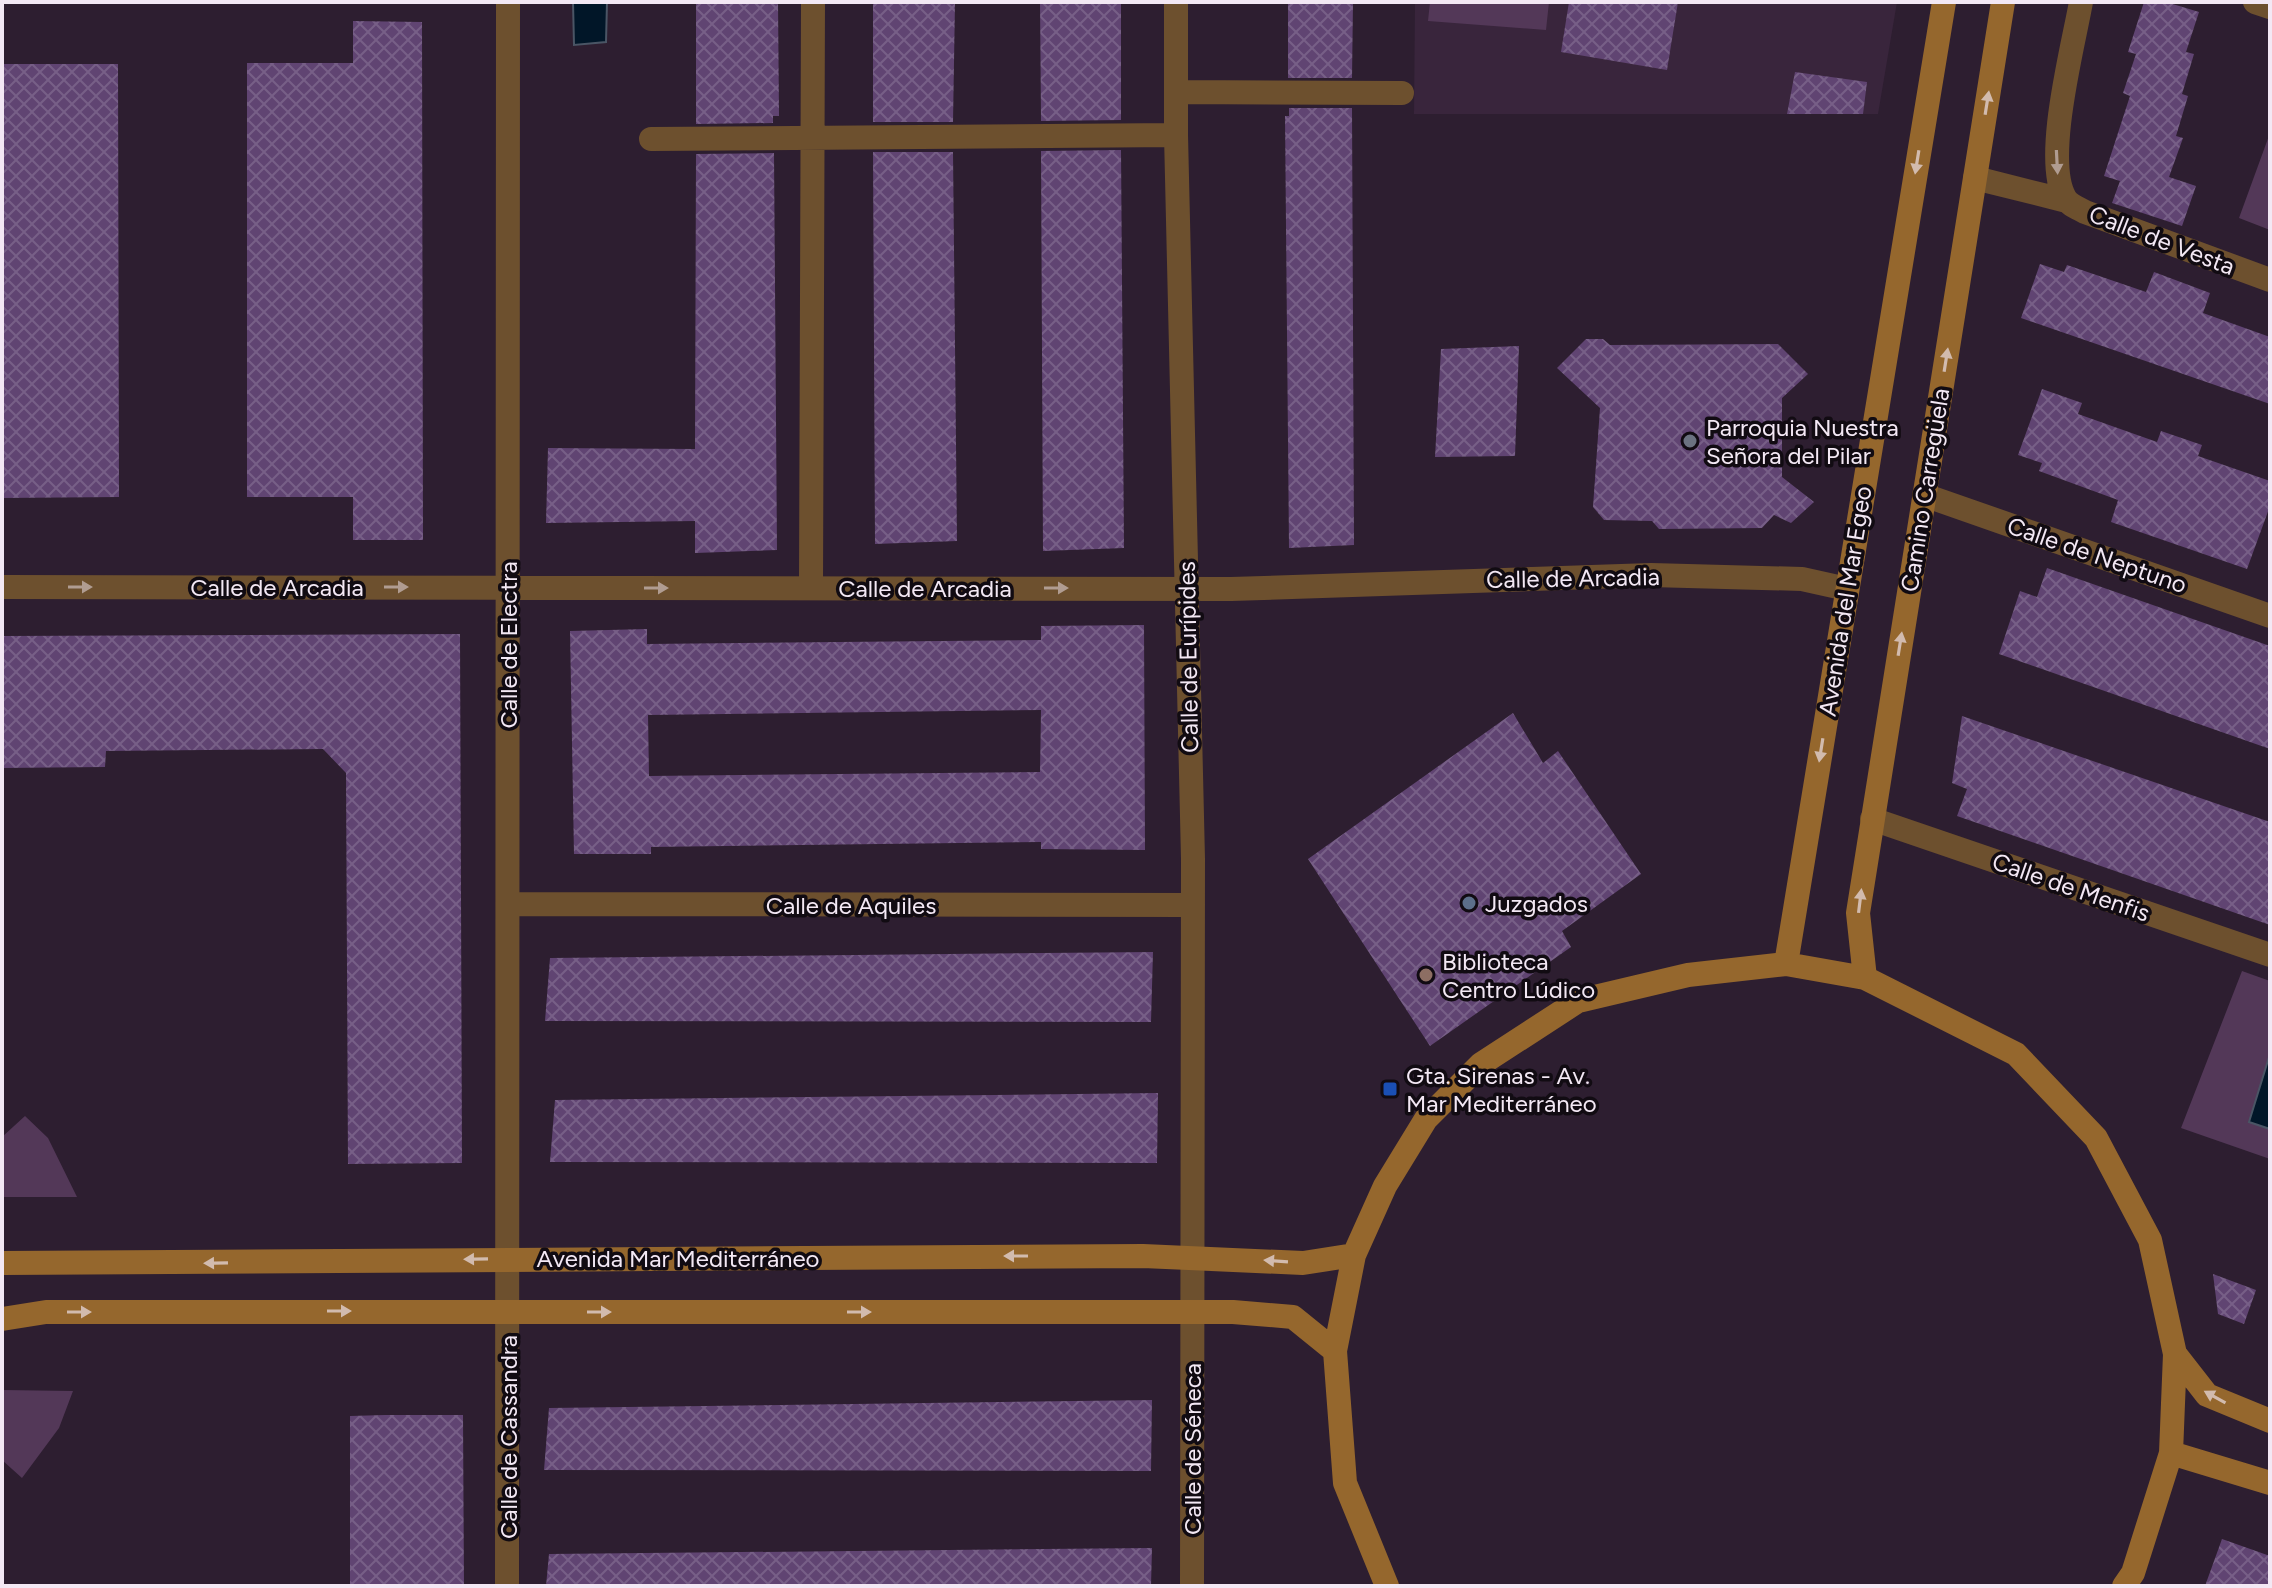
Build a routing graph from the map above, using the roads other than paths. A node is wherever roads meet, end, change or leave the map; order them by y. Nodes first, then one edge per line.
1 (508, 2) edge
2 (813, 2) edge
3 (1176, 2) edge
4 (1944, 2) edge
5 (2003, 2) edge
6 (2081, 2) edge
7 (2255, 2) edge
8 (2270, 7) edge
9 (1176, 92) junction
10 (1402, 93) dead end
11 (1176, 135) junction
12 (813, 138) junction
13 (651, 139) dead end
14 (1975, 178) junction
15 (2067, 201) junction
16 (2270, 280) edge
17 (1924, 495) junction
18 (2, 587) edge
19 (508, 587) junction
20 (811, 588) junction
21 (1187, 588) junction
22 (1847, 589) junction
23 (2268, 608) edge
24 (1872, 819) junction
25 (509, 904) junction
26 (1193, 905) junction
27 (2270, 955) edge
28 (1786, 964) junction
29 (1865, 978) junction
30 (1354, 1255) junction
31 (1192, 1257) junction
32 (509, 1258) junction
33 (2, 1263) edge
34 (509, 1300) junction
35 (1192, 1312) junction
36 (2, 1319) edge
37 (1335, 1351) junction
38 (2175, 1354) junction
39 (2270, 1421) edge
40 (2171, 1453) junction
41 (2270, 1483) edge
42 (507, 1586) edge
43 (1192, 1586) edge
44 (1387, 1586) edge
45 (2124, 1586) edge

1 - 19 street, Calle de Electra
2 - 12 street
3 - 9 street, Calle de Eurípides
4 -> 22 street, Avenida del Mar Egeo
14 -> 5 street, Camino Carregüela
6 -> 15 street, Calle de Vesta
7 - 8 street
9 - 10 street
9 - 11 street, Calle de Eurípides
11 - 12 street
11 - 21 street, Calle de Eurípides
12 - 13 street
12 - 20 street
14 - 15 street
17 -> 14 street, Camino Carregüela
15 - 16 street, Calle de Vesta
17 - 23 street, Calle de Neptuno
24 -> 17 street, Camino Carregüela
18 -> 19 street, Calle de Arcadia
19 -> 20 street, Calle de Arcadia
19 - 25 street, Calle de Electra
20 -> 21 street, Calle de Arcadia
21 - 22 street, Calle de Arcadia
21 - 26 street, Calle de Eurípides
22 -> 28 street, Avenida del Mar Egeo
24 - 27 street, Calle de Menfis
29 -> 24 street, Camino Carregüela
25 - 26 street, Calle de Aquiles
25 - 32 street, Calle de Electra
26 - 31 street, Calle de Eurípides
28 - 29 street
28 - 30 street
29 - 38 street
30 -> 31 street, Avenida Mar Mediterráneo
30 - 37 street
31 -> 32 street, Avenida Mar Mediterráneo
31 - 35 street, Calle de Eurípides
32 -> 33 street, Avenida Mar Mediterráneo
32 - 34 street, Calle de Electra
34 -> 35 street
36 -> 34 street
34 - 42 street, Calle de Cassandra
35 - 37 street
35 - 43 street, Calle de Séneca
37 - 44 street
39 -> 38 street
38 - 40 street
40 - 41 street
40 - 45 street

